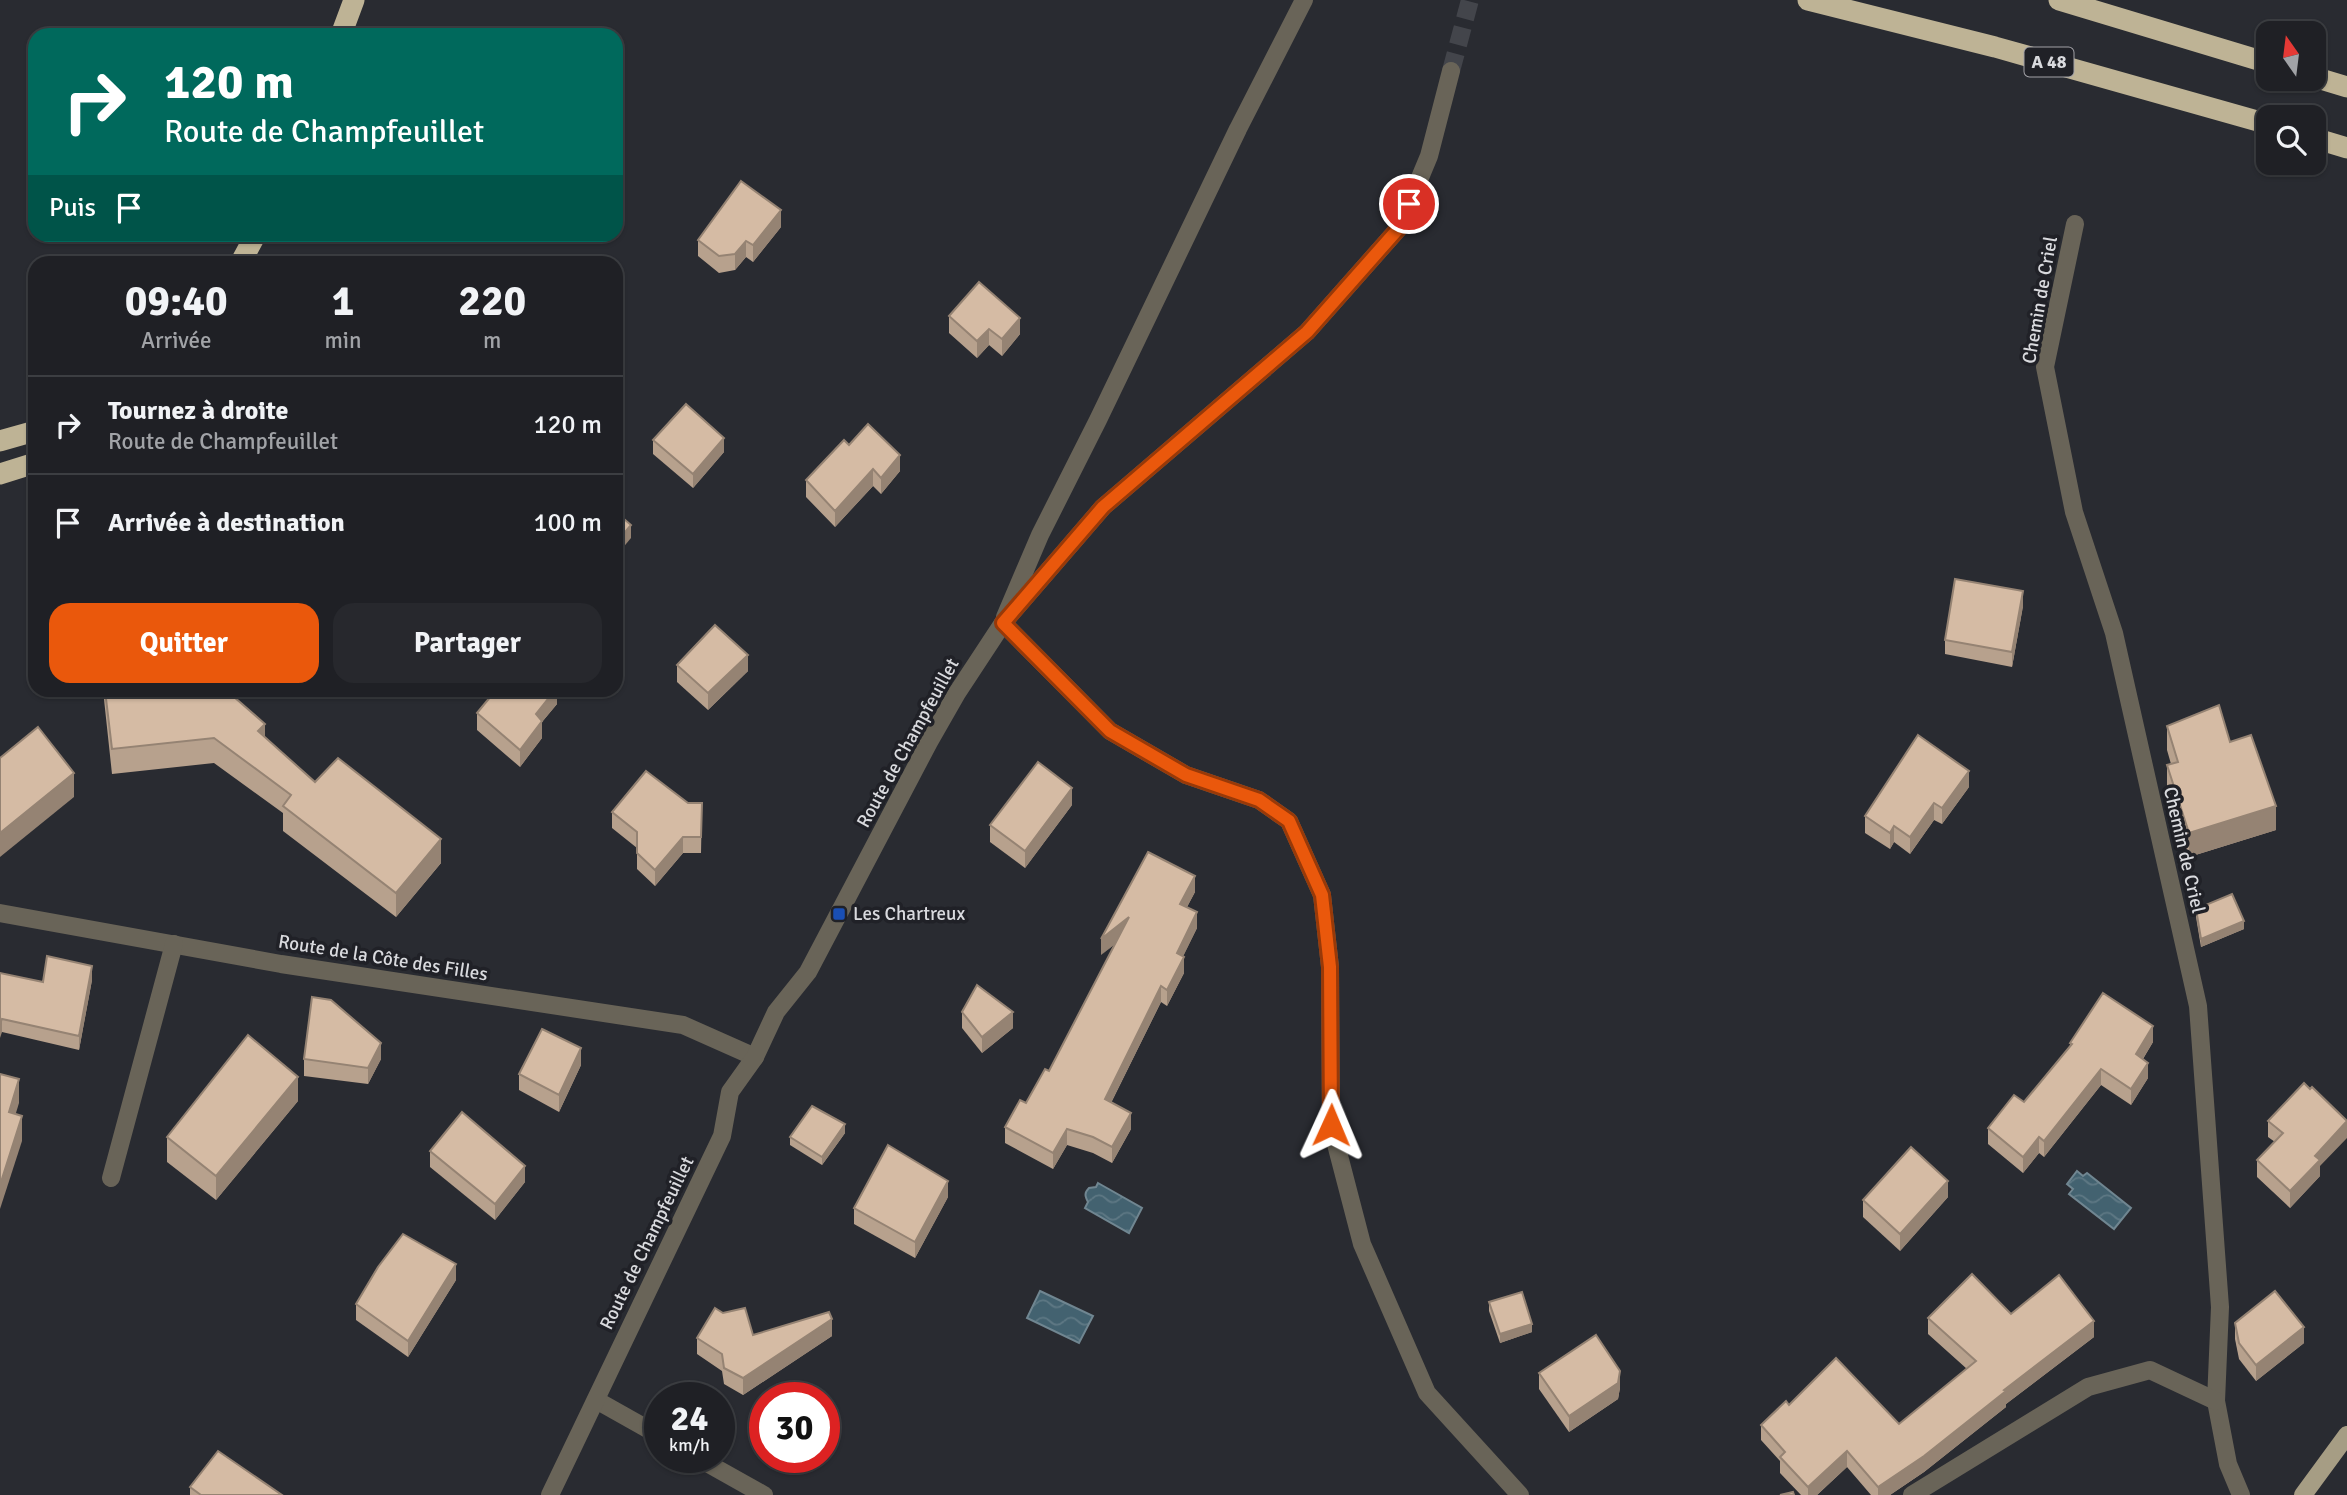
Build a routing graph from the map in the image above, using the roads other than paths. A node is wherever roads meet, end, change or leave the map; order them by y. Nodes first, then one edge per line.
1 (354, 0) edge
2 (1304, 0) edge
3 (1808, 0) edge
4 (2059, 0) edge
5 (344, 28) edge
6 (2256, 59) edge
7 (1451, 71) tunnel mouth
8 (2326, 81) edge
9 (2347, 87) edge
10 (2256, 121) edge
11 (2326, 142) edge
12 (2347, 148) edge
13 (2075, 224) dead end
14 (28, 433) edge
15 (0, 441) edge
16 (28, 465) edge
17 (0, 474) edge
18 (1003, 623) junction
19 (0, 913) edge
20 (174, 944) junction
21 (755, 1057) junction
22 (111, 1178) dead end
23 (596, 1400) junction
24 (2216, 1401) junction
25 (644, 1427) edge
26 (2347, 1436) edge
27 (725, 1473) edge
28 (550, 1495) edge
29 (764, 1495) edge
30 (1520, 1495) edge
31 (1912, 1495) edge
32 (2241, 1495) edge
33 (2304, 1495) edge

1 - 5 highway
2 - 18 street
3 - 10 highway, A 48
4 - 6 highway
7 - 18 street, Route de Champfeuillet
8 - 9 highway
11 - 12 highway
13 - 24 street, Chemin de Criel
14 - 15 highway
16 - 17 highway
18 - 21 street, Route de Champfeuillet
18 - 30 street
19 - 20 street, Route de la Côte des Filles
20 - 21 street, Route de la Côte des Filles
20 - 22 street
21 - 23 street, Route de Champfeuillet
23 - 25 street
23 - 28 street, Route de Champfeuillet
24 - 31 street
24 - 32 street, Chemin de Criel
26 - 33 main road
27 - 29 street

